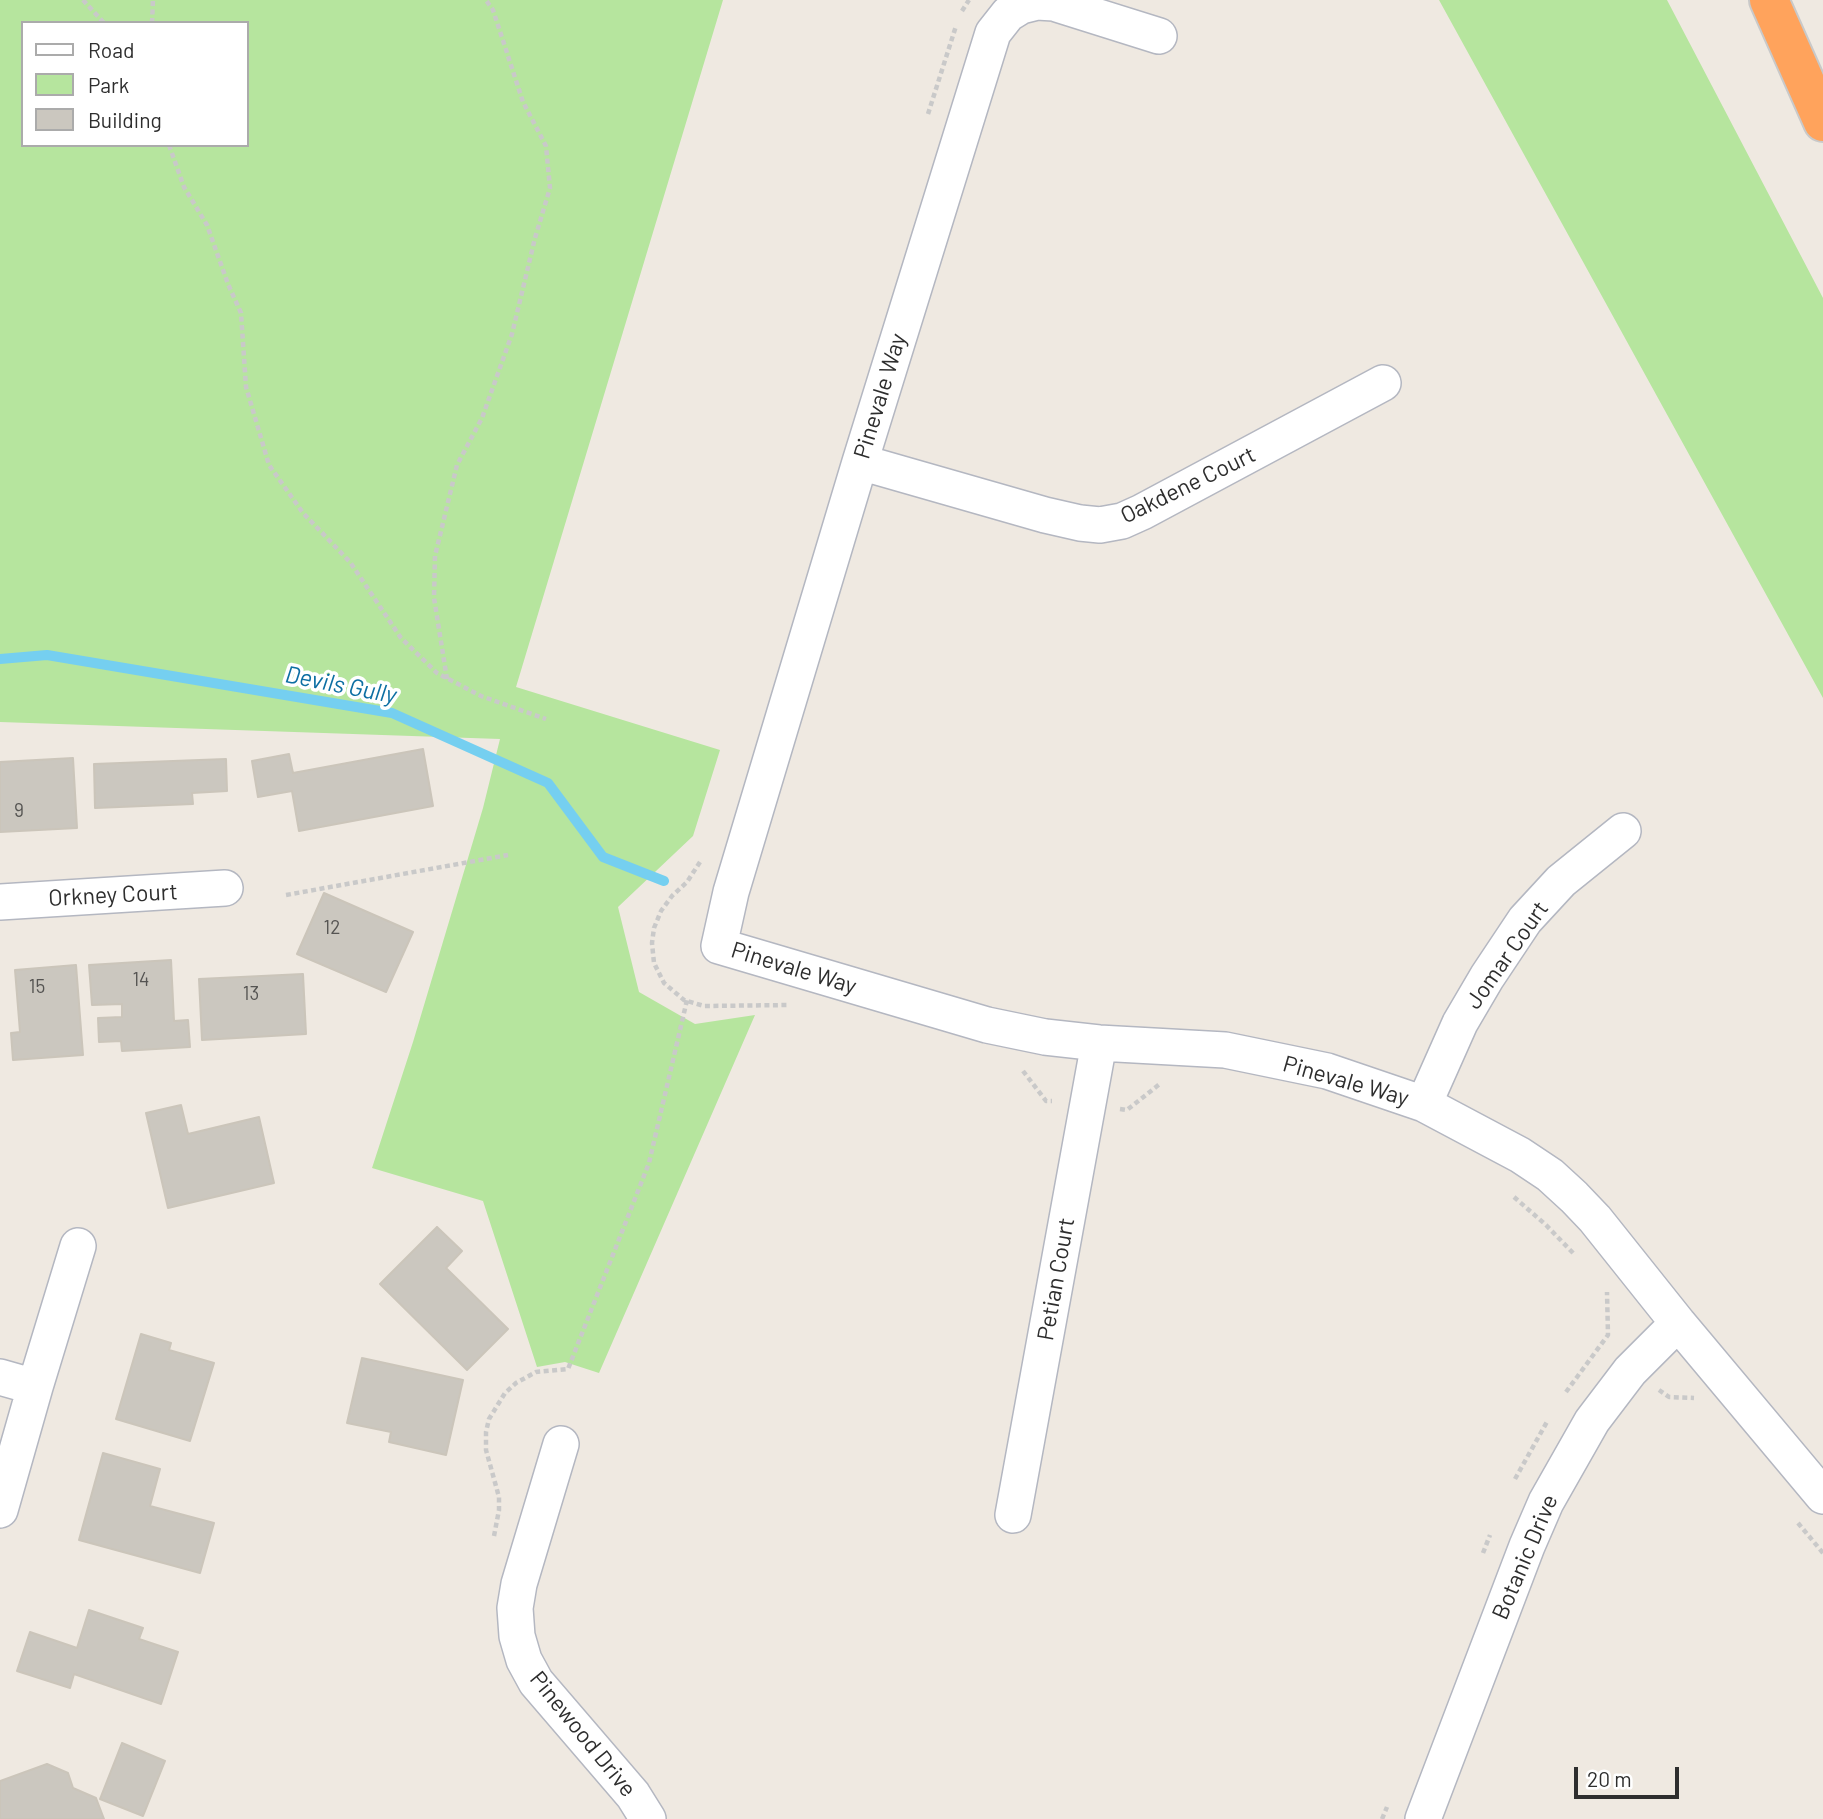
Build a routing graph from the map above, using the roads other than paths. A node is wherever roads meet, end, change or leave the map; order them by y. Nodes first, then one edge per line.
1 (1769, 0) edge
2 (1159, 36) dead end
3 (1823, 122) edge
4 (1383, 383) dead end
5 (860, 462) junction
6 (1623, 831) dead end
7 (225, 888) dead end
8 (0, 902) edge
9 (1098, 1043) junction
10 (1424, 1104) junction
11 (78, 1246) dead end
12 (1678, 1323) junction
13 (0, 1377) edge
14 (35, 1387) junction
15 (561, 1444) dead end
16 (1817, 1475) edge
17 (0, 1510) edge
18 (1013, 1515) dead end
19 (648, 1819) edge
20 (1423, 1819) edge

1 - 3 highway
2 - 5 street, Pinevale Way
4 - 5 street, Oakdene Court
5 - 9 street, Pinevale Way
6 - 10 street, Jomar Court
7 - 8 street, Orkney Court
9 - 10 street, Pinevale Way
9 - 18 street, Petian Court
10 - 12 street, Pinevale Way
11 - 14 street
12 - 16 street, Pinevale Way
12 - 20 street, Botanic Drive
13 - 14 street
14 - 17 street
15 - 19 street, Pinewood Drive

